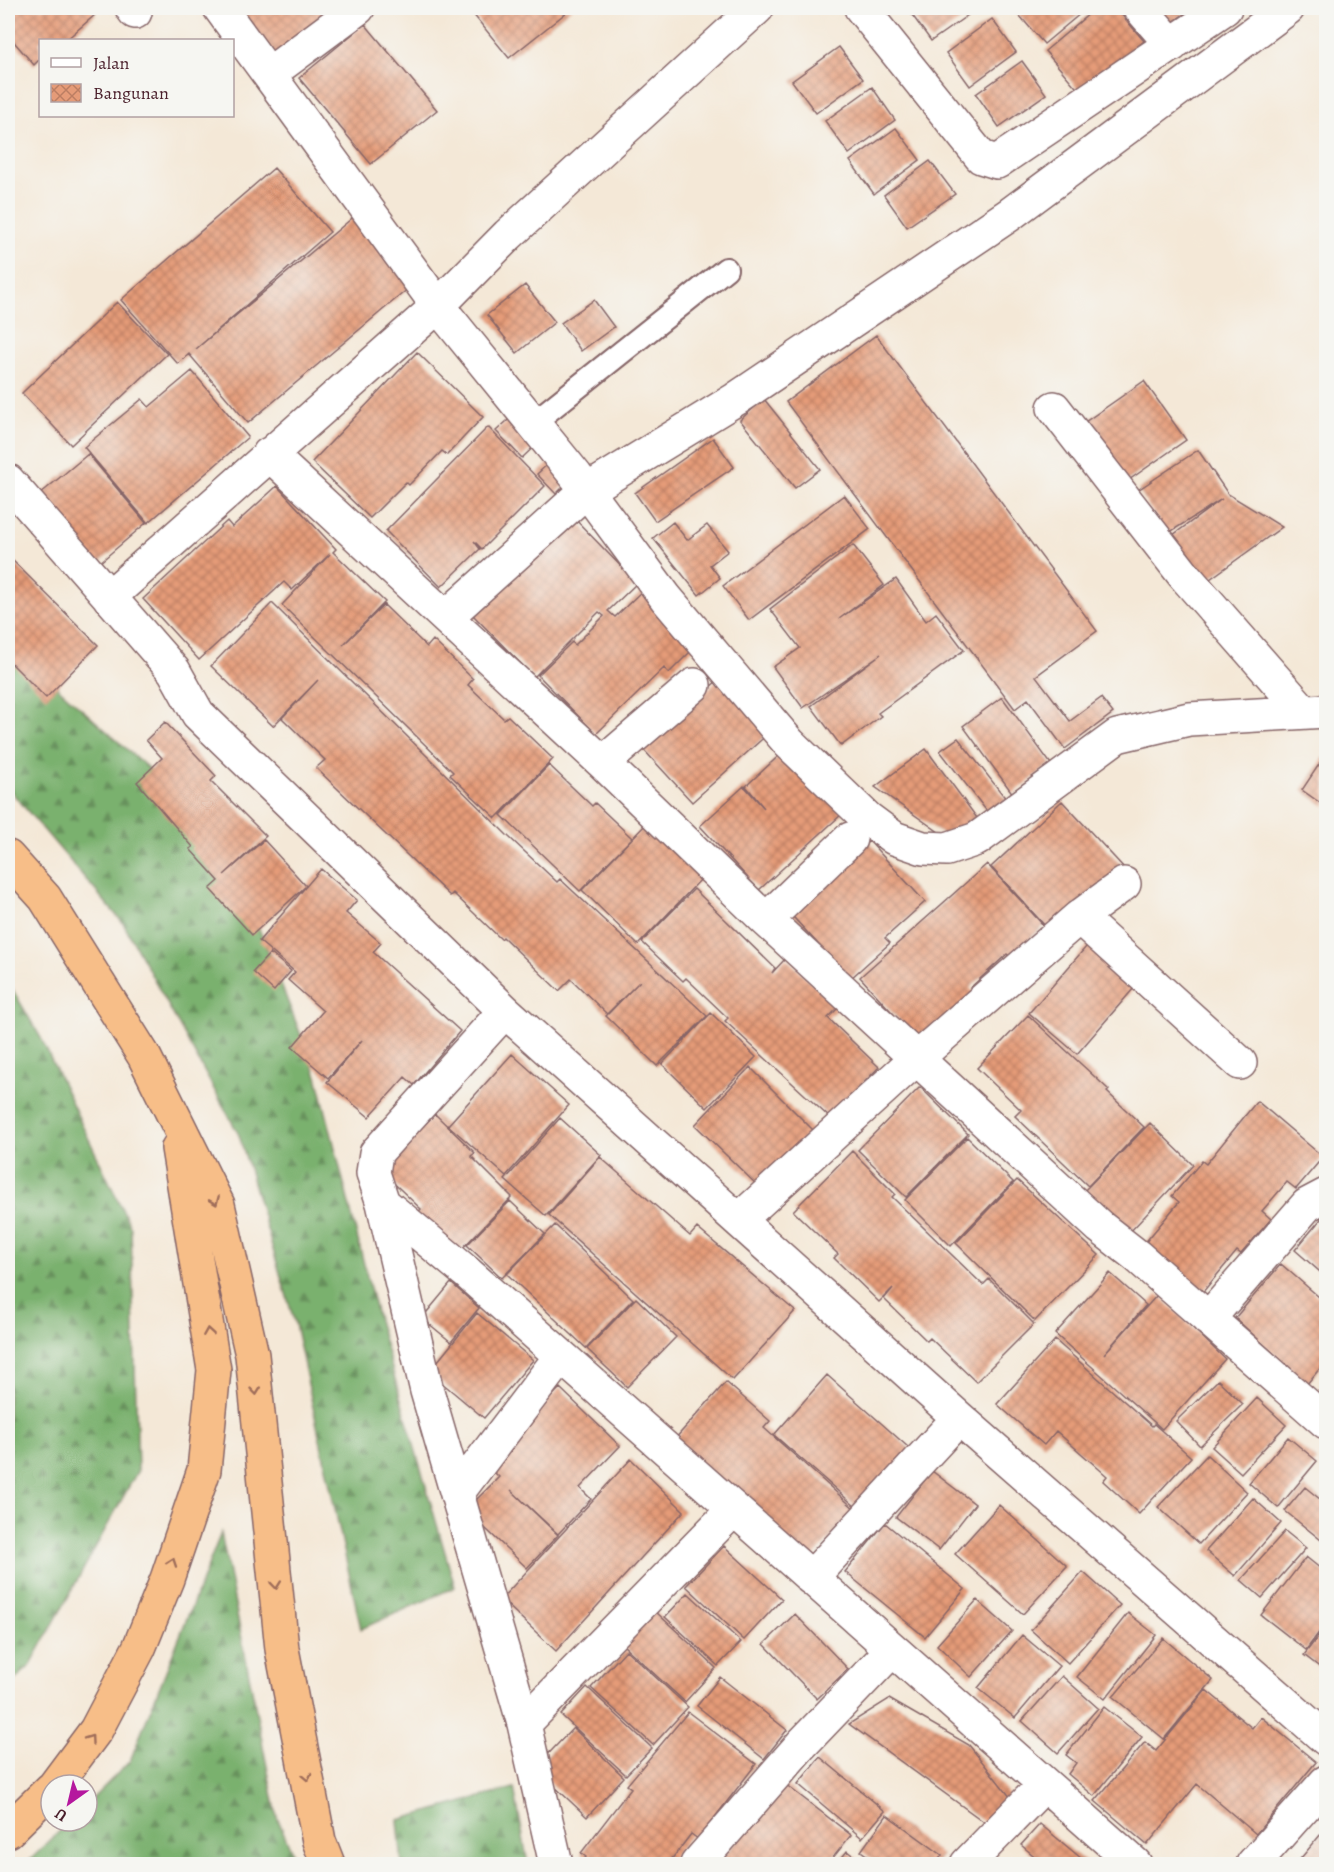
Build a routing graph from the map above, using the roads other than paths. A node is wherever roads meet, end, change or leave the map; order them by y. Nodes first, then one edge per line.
1 (220, 8) edge
2 (358, 8) edge
3 (758, 8) edge
4 (861, 8) edge
5 (1140, 8) edge
6 (1225, 8) edge
7 (1288, 8) edge
8 (1172, 45) junction
9 (269, 74) junction
10 (726, 269) dead end
11 (438, 306) junction
12 (1054, 408) dead end
13 (533, 423) junction
14 (269, 454) junction
15 (586, 492) junction
16 (14, 501) edge
17 (109, 597) junction
18 (446, 617) junction
19 (694, 685) dead end
20 (1315, 712) edge
21 (603, 763) junction
22 (850, 839) dead end
23 (8, 857) edge
24 (1124, 884) dead end
25 (1079, 917) junction
26 (766, 920) junction
27 (505, 1011) junction
28 (918, 1057) junction
29 (1240, 1063) dead end
30 (171, 1110) junction
31 (1326, 1195) edge
32 (382, 1203) junction
33 (739, 1220) junction
34 (1208, 1319) junction
35 (561, 1356) junction
36 (959, 1419) junction
37 (1326, 1422) edge
38 (458, 1492) junction
39 (733, 1510) junction
40 (811, 1578) junction
41 (892, 1650) junction
42 (524, 1724) junction
43 (1326, 1739) edge
44 (64, 1773) edge
45 (1326, 1782) edge
46 (1044, 1785) junction
47 (39, 1801) edge
48 (8, 1831) edge
49 (555, 1863) edge
50 (328, 1864) edge
51 (697, 1864) edge
52 (967, 1864) edge
53 (1135, 1864) edge
54 (1253, 1864) edge

1 - 9 street
2 - 9 street
3 - 11 street
4 - 8 street
5 - 8 street
6 - 8 street
7 - 15 street
9 - 11 street
10 - 13 lane
11 - 13 street
11 - 14 street
12 - 20 street
13 - 15 street
14 - 17 street
14 - 18 street
15 - 18 street
15 - 20 street
16 - 17 street
17 - 27 street
18 - 21 street
19 - 21 street
21 - 26 street
22 - 26 street
23 - 30 highway
24 - 25 street
25 - 28 street
25 - 29 street
26 - 28 street
27 - 32 street
27 - 33 street
28 - 33 street
28 - 34 street
44 -> 30 highway
30 -> 50 highway
31 - 34 street
32 - 35 street
32 - 38 street
33 - 36 street
34 - 37 street
35 - 38 street
35 - 39 street
36 - 40 street
36 - 43 street
38 - 42 street
39 - 40 street
39 - 42 street
40 - 41 street
41 - 46 street
41 - 51 street
42 - 49 street
45 - 54 street
46 - 52 street
46 - 53 street
47 - 48 highway

